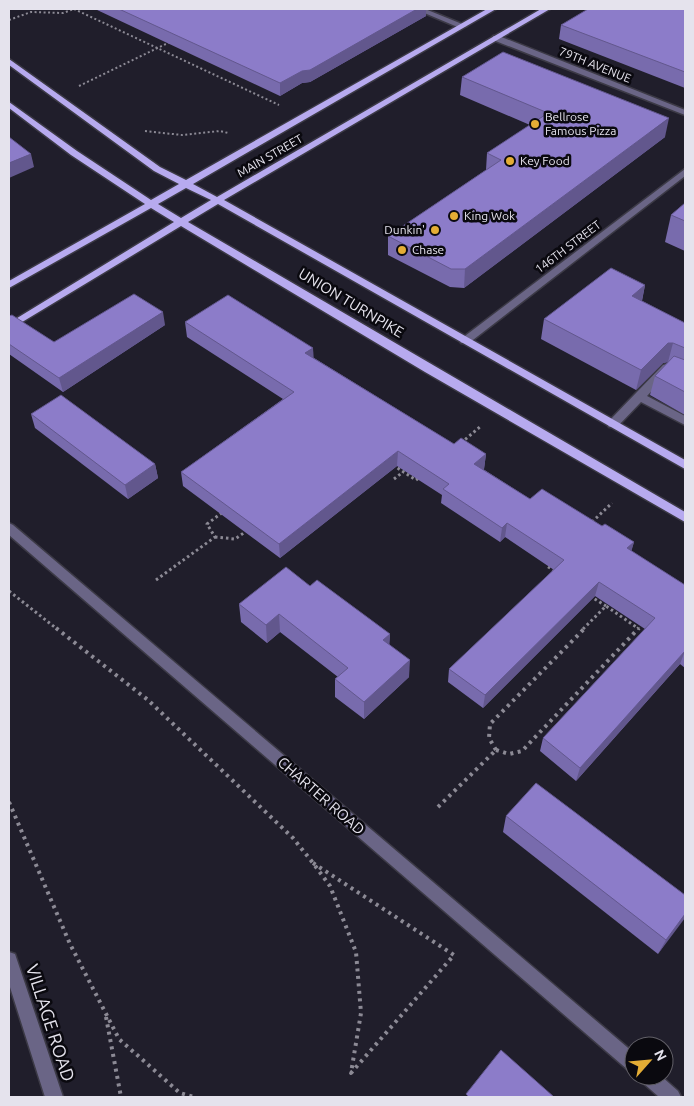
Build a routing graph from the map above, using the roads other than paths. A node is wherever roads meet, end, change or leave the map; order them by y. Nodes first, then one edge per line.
1 (419, 9) edge
2 (492, 9) edge
3 (546, 9) edge
4 (463, 26) junction
5 (496, 38) junction
6 (9, 61) edge
7 (9, 104) edge
8 (685, 113) edge
9 (685, 172) edge
10 (186, 183) junction
11 (219, 200) junction
12 (150, 203) junction
13 (182, 221) junction
14 (9, 285) edge
15 (9, 327) edge
16 (465, 341) junction
17 (685, 378) edge
18 (639, 396) junction
19 (683, 418) edge
20 (612, 424) junction
21 (685, 466) edge
22 (685, 518) edge
23 (9, 528) edge
24 (9, 960) edge
25 (624, 1055) edge
26 (659, 1086) edge
27 (54, 1097) edge
28 (672, 1097) edge

1 - 4 street
2 - 4 main road, MAIN STREET
3 - 5 main road, MAIN STREET
4 - 10 main road, MAIN STREET
5 - 8 street, 79TH AVENUE
5 - 11 main road, MAIN STREET
6 - 10 main road, UNION TURNPIKE
7 - 12 main road, UNION TURNPIKE
9 - 16 street, 146TH STREET
10 - 11 main road, UNION TURNPIKE
10 - 12 main road, MAIN STREET
11 - 13 main road, MAIN STREET
11 - 16 main road, UNION TURNPIKE
12 - 13 main road, UNION TURNPIKE
12 - 14 main road, MAIN STREET
13 - 15 main road, MAIN STREET
13 - 22 main road, UNION TURNPIKE
16 - 20 main road, UNION TURNPIKE
17 - 18 street
18 - 19 street
18 - 20 street
20 - 21 main road, UNION TURNPIKE
23 - 25 street, CHARTER ROAD
24 - 27 street, VILLAGE ROAD
26 - 28 street

